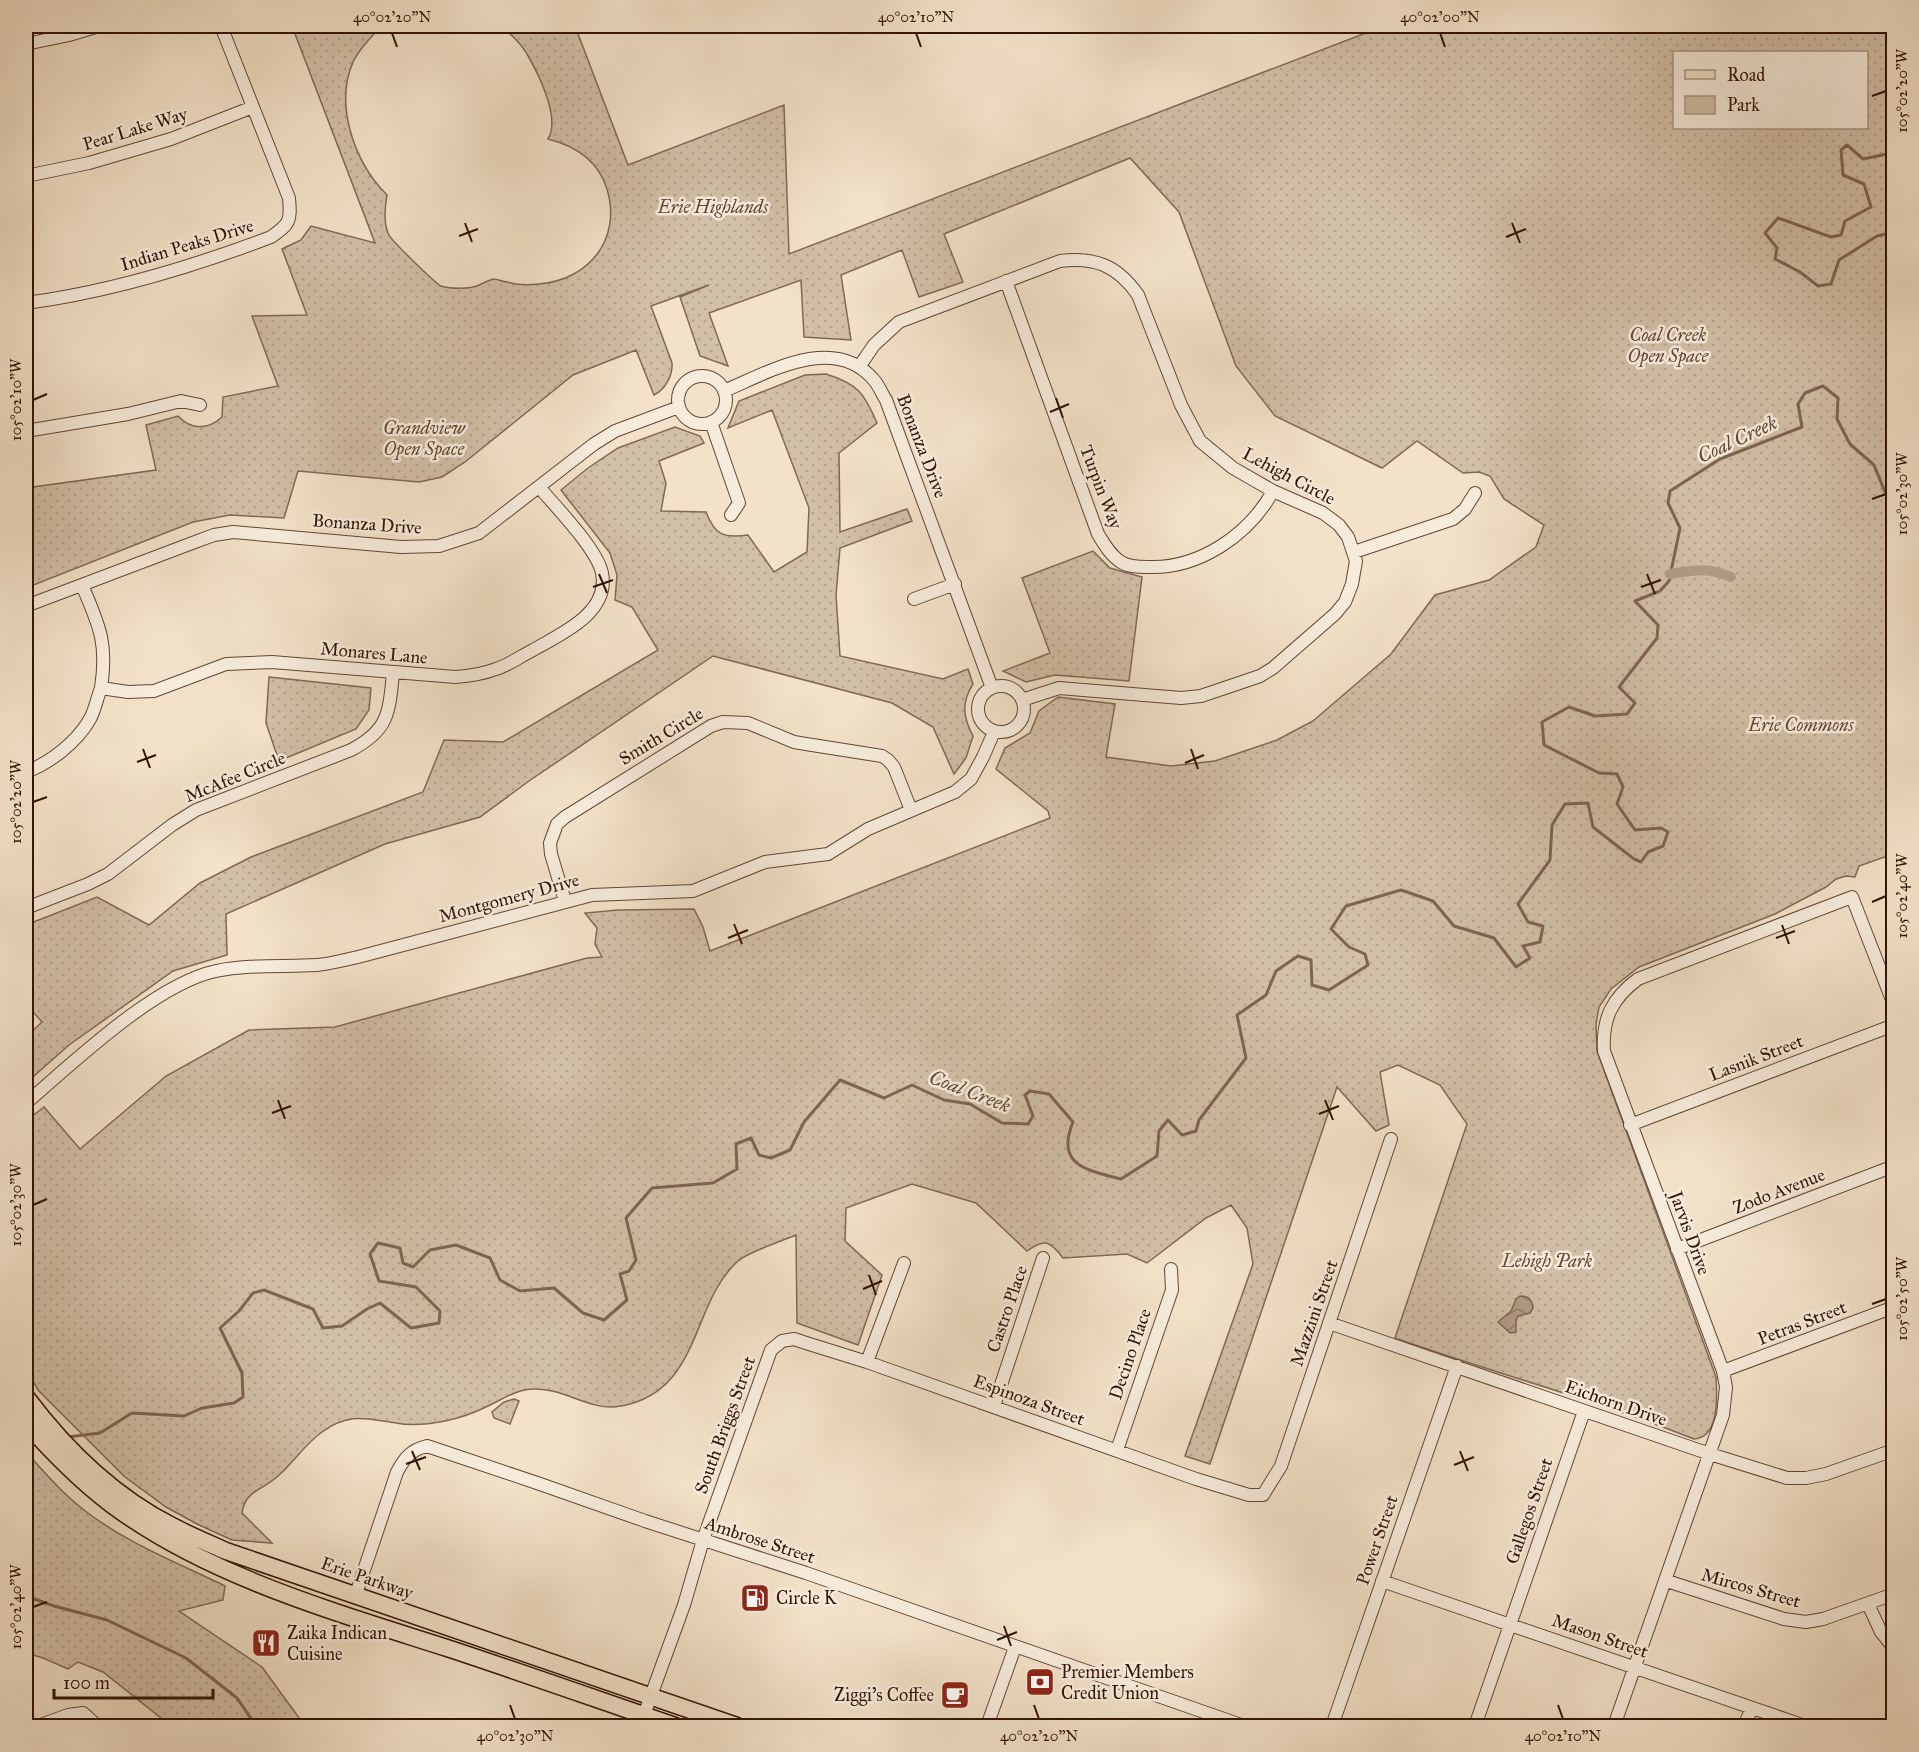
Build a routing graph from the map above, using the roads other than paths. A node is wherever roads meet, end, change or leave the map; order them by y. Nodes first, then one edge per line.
1 (99, 26) edge
2 (221, 26) edge
3 (26, 44) edge
4 (253, 107) junction
5 (26, 176) edge
6 (1006, 281) junction
7 (26, 303) edge
8 (859, 367) junction
9 (724, 391) junction
10 (200, 405) dead end
11 (679, 407) junction
12 (711, 422) junction
13 (26, 431) edge
14 (539, 487) junction
15 (1273, 491) junction
16 (1475, 494) dead end
17 (731, 515) dead end
18 (1354, 552) junction
19 (953, 581) junction
20 (82, 585) junction
21 (914, 599) dead end
22 (26, 606) edge
23 (393, 673) junction
24 (100, 688) junction
25 (992, 688) junction
26 (1022, 700) junction
27 (994, 732) junction
28 (26, 772) edge
29 (911, 810) junction
30 (566, 901) junction
31 (26, 908) edge
32 (1893, 1005) edge
33 (1893, 1024) edge
34 (26, 1103) edge
35 (1630, 1125) junction
36 (1391, 1139) dead end
37 (1893, 1166) edge
38 (1677, 1249) junction
39 (1043, 1258) dead end
40 (904, 1263) dead end
41 (1172, 1269) dead end
42 (1893, 1307) edge
43 (1329, 1323) junction
44 (782, 1341) joint
45 (867, 1362) junction
46 (1456, 1366) junction
47 (1722, 1371) junction
48 (26, 1397) edge
49 (994, 1406) junction
50 (1584, 1411) junction
51 (26, 1423) edge
52 (1117, 1450) junction
53 (1893, 1450) edge
54 (1710, 1454) junction
55 (1263, 1495) joint
56 (703, 1540) junction
57 (1382, 1581) junction
58 (1667, 1581) junction
59 (356, 1594) junction
60 (1893, 1594) edge
61 (1868, 1604) junction
62 (1509, 1624) junction
63 (1015, 1647) junction
64 (1893, 1648) edge
65 (1635, 1668) junction
66 (651, 1697) junction
67 (1752, 1708) junction
68 (642, 1721) edge
69 (38, 1726) edge
70 (95, 1726) edge
71 (675, 1726) edge
72 (737, 1726) edge
73 (987, 1726) edge
74 (1244, 1726) edge
75 (1332, 1726) edge
76 (1445, 1726) edge
77 (1452, 1726) edge
78 (1474, 1726) edge
79 (1614, 1726) edge
80 (1744, 1726) edge
81 (1805, 1726) edge

1 - 3 street
2 - 4 street, Indian Peaks Drive
4 - 5 street, Pear Lake Way
4 - 7 street, Indian Peaks Drive
6 - 8 street, Lehigh Circle
6 - 15 street, Lehigh Circle
6 - 15 street, Turpin Way
8 - 9 street, Bonanza Drive
8 - 19 street, Bonanza Drive
9 - 11 street
9 - 12 street
10 - 13 street
11 - 12 street
11 - 14 street, Bonanza Drive
12 - 17 street
14 - 20 street, Bonanza Drive
14 - 23 street, Monares Lane
15 - 18 street, Lehigh Circle
16 - 18 street
18 - 26 street
19 - 21 street
19 - 25 street
20 - 22 street, Bonanza Drive
20 - 24 street
23 - 24 street, Monares Lane
23 - 31 street, McAfee Circle
24 - 28 street
25 - 26 street
25 - 27 street
26 - 27 street
27 - 29 street, Montgomery Drive
29 - 30 street, Montgomery Drive
29 - 30 street, Smith Circle
30 - 34 street, Montgomery Drive
32 - 35 street, Jarvis Drive
33 - 35 street, Lasnik Street
35 - 38 street, Jarvis Drive
36 - 43 street, Mazzini Street
37 - 38 street, Zodo Avenue
38 - 47 street, Jarvis Drive
39 - 49 street, Castro Place
40 - 45 street
41 - 52 street, Decino Place
42 - 47 street, Petras Street
43 - 46 street, Eichorn Drive
43 - 55 street, Mazzini Street
44 - 45 street, Espinoza Street
44 - 56 street, South Briggs Street
45 - 49 street, Espinoza Street
46 - 50 street, Eichorn Drive
46 - 57 street, Power Street
47 - 54 street, Jarvis Drive
48 - 59 main road, Erie Parkway
49 - 52 street, Espinoza Street
50 - 54 street, Eichorn Drive
50 - 62 street, Gallegos Street
51 - 68 main road
52 - 55 street, Espinoza Street
53 - 54 street, Eichorn Drive
54 - 58 street, Jarvis Drive
56 - 59 street, Ambrose Street
56 - 63 street, Ambrose Street
56 - 66 street, South Briggs Street
57 - 62 street, Mason Street
57 - 75 street, Power Street
58 - 61 street, Mircos Street
58 - 65 street, Jarvis Drive
59 - 66 main road, Erie Parkway
60 - 61 street, Mircos Street
61 - 64 street
62 - 65 street, Mason Street
62 - 78 street, Gallegos Street
63 - 73 street
63 - 74 street, Ambrose Street
65 - 67 street, Mason Street
65 - 79 street, Jarvis Drive
66 - 68 street, South Briggs Street
66 - 72 main road, Erie Parkway
67 - 80 street
67 - 81 street, Mason Street
68 - 71 main road
69 - 70 street
76 - 77 street

